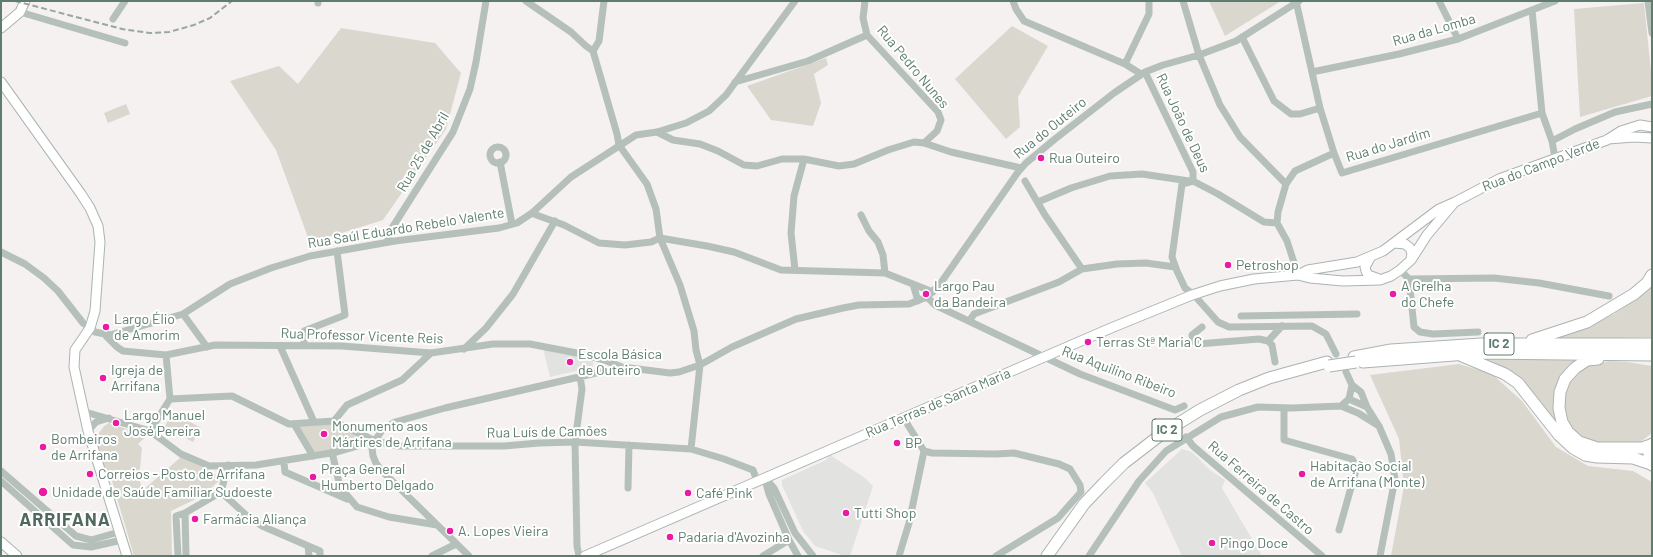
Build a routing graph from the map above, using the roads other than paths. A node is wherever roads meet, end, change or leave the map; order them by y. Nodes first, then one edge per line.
1 (25, 1) edge
2 (125, 1) edge
3 (486, 1) edge
4 (526, 1) edge
5 (604, 1) edge
6 (794, 1) edge
7 (865, 1) edge
8 (1013, 1) edge
9 (1149, 1) edge
10 (1183, 1) edge
11 (1439, 1) edge
12 (1555, 1) edge
13 (1648, 1) edge
14 (1297, 2) edge
15 (1532, 10) junction
16 (20, 12) junction
17 (113, 19) dead end
18 (1, 28) edge
19 (1652, 33) edge
20 (867, 35) junction
21 (1242, 37) junction
22 (1458, 40) junction
23 (125, 43) dead end
24 (594, 50) junction
25 (1199, 55) junction
26 (1125, 64) junction
27 (1312, 72) junction
28 (1143, 73) junction
29 (1, 82) edge
30 (735, 82) junction
31 (1652, 104) edge
32 (1320, 108) junction
33 (1542, 113) junction
34 (1652, 127) edge
35 (657, 132) junction
36 (1652, 138) edge
37 (1607, 140) junction
38 (1552, 141) junction
39 (924, 143) junction
40 (619, 145) junction
41 (1334, 153) junction
42 (1555, 158) junction
43 (804, 159) junction
44 (500, 162) dead end
45 (1021, 168) junction
46 (1024, 181) dead end
47 (1193, 181) junction
48 (1286, 184) junction
49 (1038, 202) junction
50 (1454, 202) junction
51 (532, 212) junction
52 (861, 215) dead end
53 (555, 221) junction
54 (1277, 223) junction
55 (512, 224) junction
56 (660, 238) junction
57 (387, 242) junction
58 (1395, 243) junction
59 (336, 251) junction
60 (1, 252) edge
61 (1370, 258) junction
62 (1410, 260) junction
63 (1175, 267) junction
64 (1082, 269) junction
65 (795, 270) junction
66 (1400, 270) junction
67 (884, 273) junction
68 (1298, 275) junction
69 (1652, 275) edge
70 (1409, 279) junction
71 (1380, 280) junction
72 (912, 284) junction
73 (933, 292) junction
74 (1194, 295) junction
75 (1609, 296) dead end
76 (927, 298) junction
77 (918, 301) junction
78 (182, 314) junction
79 (1262, 314) junction
80 (1357, 314) dead end
81 (1241, 316) dead end
82 (970, 320) junction
83 (1263, 326) junction
84 (1282, 326) junction
85 (1202, 327) dead end
86 (90, 328) junction
87 (1478, 332) dead end
88 (104, 334) junction
89 (1268, 341) junction
90 (1520, 344) junction
91 (304, 345) junction
92 (280, 346) junction
93 (207, 347) junction
94 (464, 349) junction
95 (1027, 350) junction
96 (1648, 350) edge
97 (431, 354) junction
98 (1336, 354) dead end
99 (1458, 354) junction
100 (166, 355) junction
101 (1620, 355) junction
102 (1045, 356) junction
103 (1355, 360) junction
104 (1033, 362) junction
105 (1276, 362) dead end
106 (1328, 364) junction
107 (700, 365) junction
108 (622, 368) junction
109 (1346, 372) dead end
110 (580, 376) junction
111 (1352, 385) junction
112 (170, 399) junction
113 (1349, 399) junction
114 (1184, 406) dead end
115 (1341, 406) junction
116 (1367, 407) junction
117 (1284, 408) junction
118 (82, 411) junction
119 (903, 417) junction
120 (109, 418) junction
121 (334, 421) junction
122 (314, 422) junction
123 (294, 424) junction
124 (1379, 426) junction
125 (88, 431) junction
126 (150, 431) junction
127 (1186, 437) junction
128 (375, 441) junction
129 (575, 442) junction
130 (1651, 444) edge
131 (629, 445) junction
132 (691, 449) junction
133 (924, 451) junction
134 (332, 452) junction
135 (313, 456) junction
136 (284, 463) dead end
137 (228, 465) junction
138 (1651, 465) edge
139 (1, 471) edge
140 (761, 479) junction
141 (1, 481) edge
142 (628, 488) dead end
143 (221, 492) junction
144 (349, 499) junction
145 (185, 513) junction
146 (437, 526) junction
147 (1339, 530) dead end
148 (120, 536) junction
149 (789, 540) junction
150 (1, 542) edge
151 (177, 544) junction
152 (186, 544) junction
153 (456, 544) junction
154 (308, 546) junction
155 (17, 556) edge
156 (127, 556) edge
157 (178, 556) edge
158 (186, 556) edge
159 (309, 556) edge
160 (320, 556) edge
161 (432, 556) edge
162 (469, 556) edge
163 (579, 556) edge
164 (586, 556) edge
165 (763, 556) edge
166 (798, 556) edge
167 (813, 556) edge
168 (899, 556) edge
169 (996, 556) edge
170 (1047, 556) edge
171 (1053, 556) edge
172 (1089, 556) edge
173 (1322, 556) edge
174 (1380, 556) edge

1 - 16 main road
2 - 17 street
3 - 57 street, Rua 25 de Abril
4 - 24 street
5 - 24 street
6 - 30 street, Rua Saúl Eduardo Rebelo Valente
7 - 20 street, Rua Pedro Nunes
8 - 26 street
9 - 26 street
10 - 25 street
11 - 22 street
12 - 15 street, Rua da Lomba
13 - 19 street
14 - 21 street, Rua do Outeiro
14 - 27 street, Rua do Jardim
15 - 22 street, Rua da Lomba
15 - 33 street
16 - 18 main road
16 - 23 street
20 - 30 street
20 - 39 street, Rua Pedro Nunes
21 - 25 street, Rua do Outeiro
21 - 32 street
22 - 27 street, Rua da Lomba
24 - 40 street
25 - 28 street, Rua do Outeiro
25 - 48 street
26 - 28 street
27 - 32 street, Rua do Jardim
28 - 45 street, Rua do Outeiro
28 - 47 street, Rua João de Deus
29 - 86 main road
30 - 35 street, Rua Saúl Eduardo Rebelo Valente
31 - 38 street
32 - 41 street, Rua do Jardim
33 - 38 street
33 - 41 street, Rua do Jardim
34 - 37 main road, Rua do Campo Verde
35 - 40 street, Rua Saúl Eduardo Rebelo Valente
35 - 43 street
36 - 37 main road, Rua do Campo Verde
37 - 42 main road, Rua do Campo Verde
38 - 42 street
39 - 43 street
39 - 45 street
40 - 51 street, Rua Saúl Eduardo Rebelo Valente
40 - 56 street
41 - 48 street
42 - 50 main road, Rua do Campo Verde
43 - 65 street
44 - 55 street
45 - 73 street, Rua do Outeiro
46 - 49 street
47 - 49 street
47 - 54 street, Rua João de Deus
47 - 63 street
48 - 54 street
49 - 64 street
50 - 58 main road, Rua do Campo Verde
50 - 62 main road, Rua do Campo Verde
51 - 53 street
51 - 55 street, Rua Saúl Eduardo Rebelo Valente
52 - 67 street
53 - 56 street
53 - 94 street
54 - 68 street
55 - 57 street, Rua Saúl Eduardo Rebelo Valente
56 - 65 street
56 - 107 street
57 - 59 street, Rua Saúl Eduardo Rebelo Valente
58 - 61 main road, Rua do Campo Verde
58 - 62 main road
59 - 78 street, Rua Saúl Eduardo Rebelo Valente
59 - 91 street
60 - 86 street
61 - 68 main road, Rua do Campo Verde
61 - 71 main road
62 - 66 main road, Rua do Campo Verde
63 - 64 street
63 - 74 street
64 - 82 street
65 - 67 street
66 - 70 street
66 - 71 main road, Rua do Campo Verde
67 - 72 street
68 - 71 main road, Rua do Campo Verde
68 - 74 main road, Rua Terras de Santa Maria
69 - 90 highway
70 - 75 street
70 - 87 street
72 - 73 street
72 - 77 street
73 - 76 street
74 - 83 street
74 - 102 main road, Rua Terras de Santa Maria
76 - 77 street
76 - 82 street, Rua Aquilino Ribeiro
77 - 107 street
78 - 88 street, Rua Saúl Eduardo Rebelo Valente
78 - 93 street
79 - 80 street
79 - 81 street
79 - 83 street
82 - 95 street, Rua Aquilino Ribeiro
83 - 84 street
84 - 89 street
84 - 98 street
85 - 89 street
86 - 88 street
86 - 118 main road
88 - 100 street, Rua Professor Vicente Reis
89 - 105 street
90 - 96 highway, IC 2
90 - 103 highway, IC 2
91 - 92 street, Rua Professor Vicente Reis
91 - 97 street, Rua Professor Vicente Reis
92 - 93 street, Rua Professor Vicente Reis
92 - 122 street
93 - 100 street, Rua Professor Vicente Reis
94 - 97 street, Rua Professor Vicente Reis
94 - 108 street, Rua Professor Vicente Reis
95 - 102 street, Rua Aquilino Ribeiro
95 - 104 street
96 - 101 highway, IC 2
97 - 121 street
99 - 101 highway, IC 2
99 - 103 highway, IC 2
99 - 138 highway, IC 2
100 - 112 street
101 - 130 highway
102 - 104 main road, Rua Terras de Santa Maria
102 - 114 street, Rua Aquilino Ribeiro
103 - 106 highway, IC 2, bridge
104 - 119 main road, Rua Terras de Santa Maria
106 - 170 highway, IC 2
106 - 171 highway, IC 2
107 - 108 street
107 - 132 street
108 - 110 street
109 - 111 street
110 - 128 street
110 - 129 street
111 - 113 street
111 - 116 street
112 - 123 street
112 - 126 street
113 - 115 street
113 - 116 street
115 - 117 street
115 - 124 street
116 - 124 street
117 - 127 street
117 - 147 street
118 - 120 street
118 - 125 main road
119 - 133 street
119 - 140 main road, Rua Terras de Santa Maria
120 - 125 street
120 - 126 street
121 - 122 street
121 - 128 street
122 - 123 street
123 - 135 street
124 - 174 street
125 - 148 main road
126 - 137 street
127 - 172 street
127 - 173 street, Rua Ferreira de Castro
128 - 129 street, Rua Luís de Camões
128 - 134 street
128 - 146 street
129 - 131 street, Rua Luís de Camões
129 - 163 street
130 - 138 main road
131 - 132 street, Rua Luís de Camões
131 - 142 street
132 - 140 street, Rua Luís de Camões
133 - 168 street
133 - 169 street
134 - 135 street
134 - 144 street
135 - 137 street
136 - 144 street
137 - 143 street
139 - 148 street
140 - 149 street
140 - 164 main road, Rua Terras de Santa Maria
140 - 167 street
141 - 148 street
143 - 145 street
143 - 154 street
144 - 146 street
145 - 151 street
145 - 152 street
146 - 153 street
148 - 156 main road
149 - 165 street
149 - 166 street
150 - 155 main road
151 - 152 street
151 - 157 street
152 - 158 street
153 - 161 street
153 - 162 street
154 - 159 street
154 - 160 street

